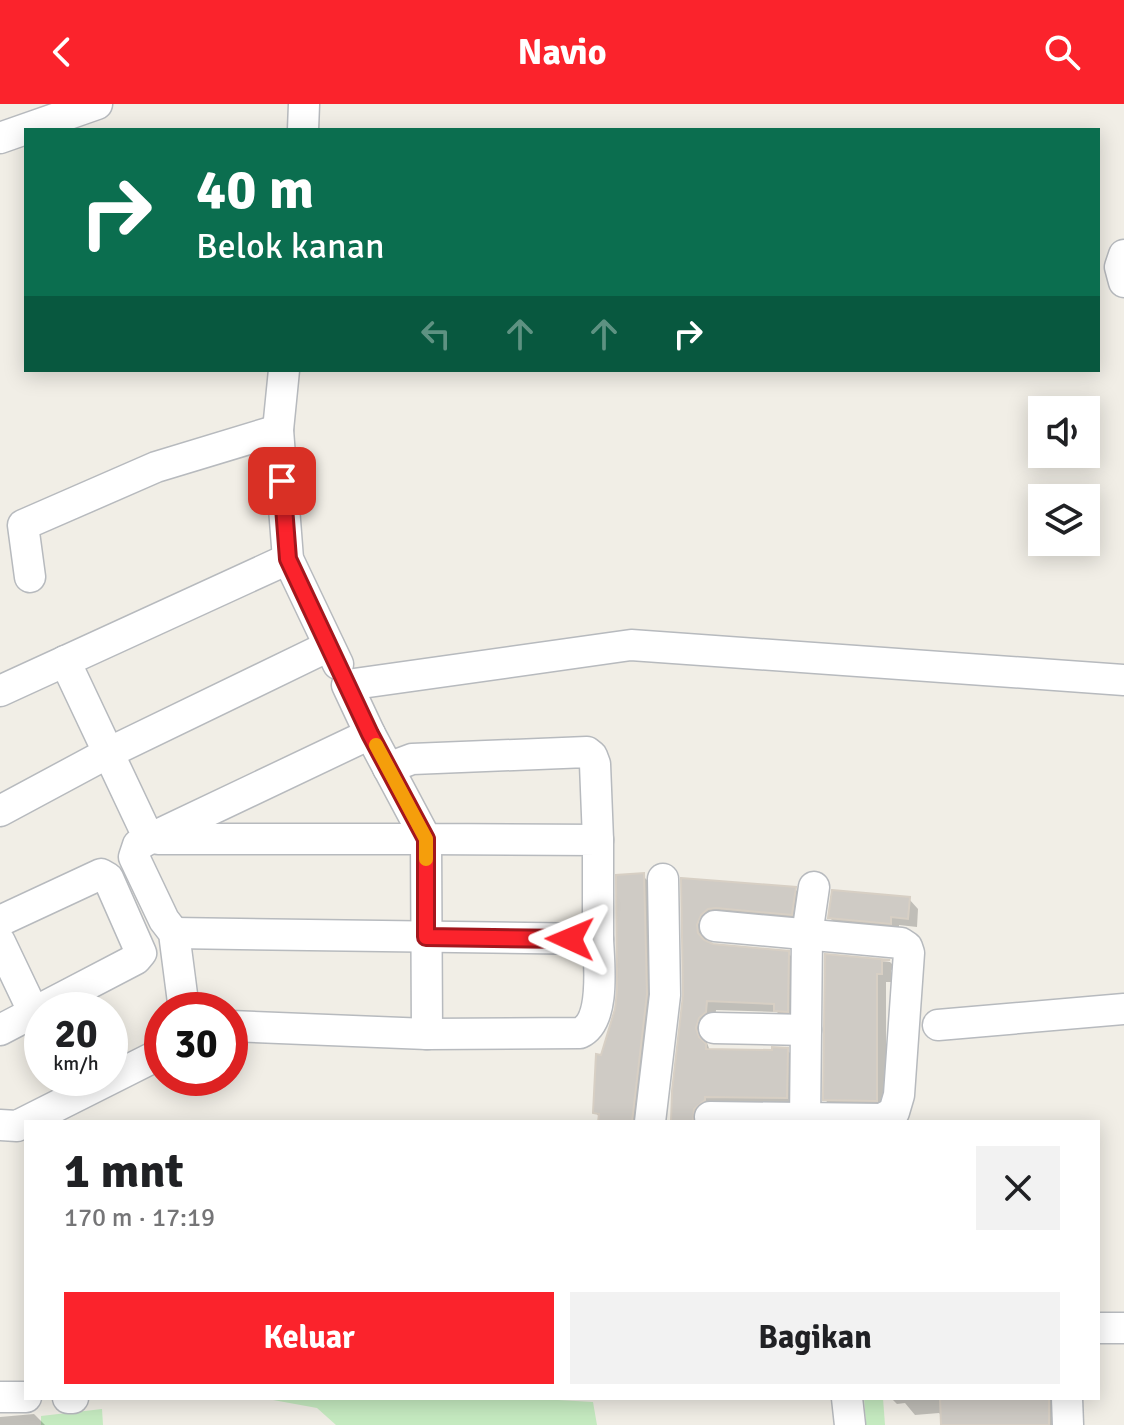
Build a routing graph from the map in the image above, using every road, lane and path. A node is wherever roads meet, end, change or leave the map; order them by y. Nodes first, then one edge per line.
1 (97, 104) edge
2 (304, 104) edge
3 (29, 128) edge
4 (303, 128) edge
5 (24, 130) edge
6 (0, 138) edge
7 (1124, 255) edge
8 (1124, 282) edge
9 (284, 372) edge
10 (278, 430) junction
11 (288, 559) junction
12 (30, 577) dead end
13 (329, 646) junction
14 (65, 661) junction
15 (1124, 680) edge
16 (347, 685) junction
17 (0, 691) edge
18 (370, 734) junction
19 (108, 753) junction
20 (388, 768) junction
21 (0, 811) edge
22 (149, 839) junction
23 (426, 839) junction
24 (598, 840) junction
25 (663, 879) dead end
26 (814, 887) dead end
27 (0, 921) edge
28 (715, 926) dead end
29 (174, 933) junction
30 (807, 935) junction
31 (426, 937) junction
32 (598, 939) junction
33 (0, 942) edge
34 (24, 992) edge
35 (84, 992) edge
36 (182, 992) edge
37 (1124, 1009) edge
38 (24, 1024) edge
39 (938, 1025) dead end
40 (248, 1027) edge
41 (714, 1028) dead end
42 (0, 1030) edge
43 (806, 1030) junction
44 (427, 1034) junction
45 (58, 1096) edge
46 (710, 1117) dead end
47 (25, 1120) edge
48 (650, 1120) edge
49 (805, 1120) edge
50 (24, 1121) edge
51 (0, 1125) edge
52 (1100, 1328) edge
53 (1124, 1328) edge
54 (0, 1397) edge
55 (24, 1397) edge
56 (847, 1400) edge
57 (1067, 1400) edge
58 (850, 1425) edge
59 (1068, 1425) edge

1 - 3 street
2 - 4 street
5 - 6 street
7 - 8 street
9 - 10 street
10 - 11 street
10 - 12 street
11 - 13 street
11 - 14 street
13 - 16 street
13 - 19 street
14 - 17 street
14 - 19 street
15 - 16 street
16 - 18 street
18 - 20 street
18 - 22 street
19 - 21 street
19 - 22 street
20 - 23 street
20 - 24 street
22 - 23 street
22 - 29 street
23 - 24 street
23 - 31 street
24 - 32 street
25 - 48 street
26 - 30 street
27 - 35 street
28 - 30 street
29 - 31 street
29 - 36 street
30 - 43 street
30 - 49 street
31 - 32 street
31 - 44 street
32 - 44 street
33 - 34 street
37 - 39 street
38 - 42 street
40 - 44 street
41 - 43 street
43 - 49 street
45 - 47 street
46 - 49 street
50 - 51 street
52 - 53 street
54 - 55 street
56 - 58 street
57 - 59 street

